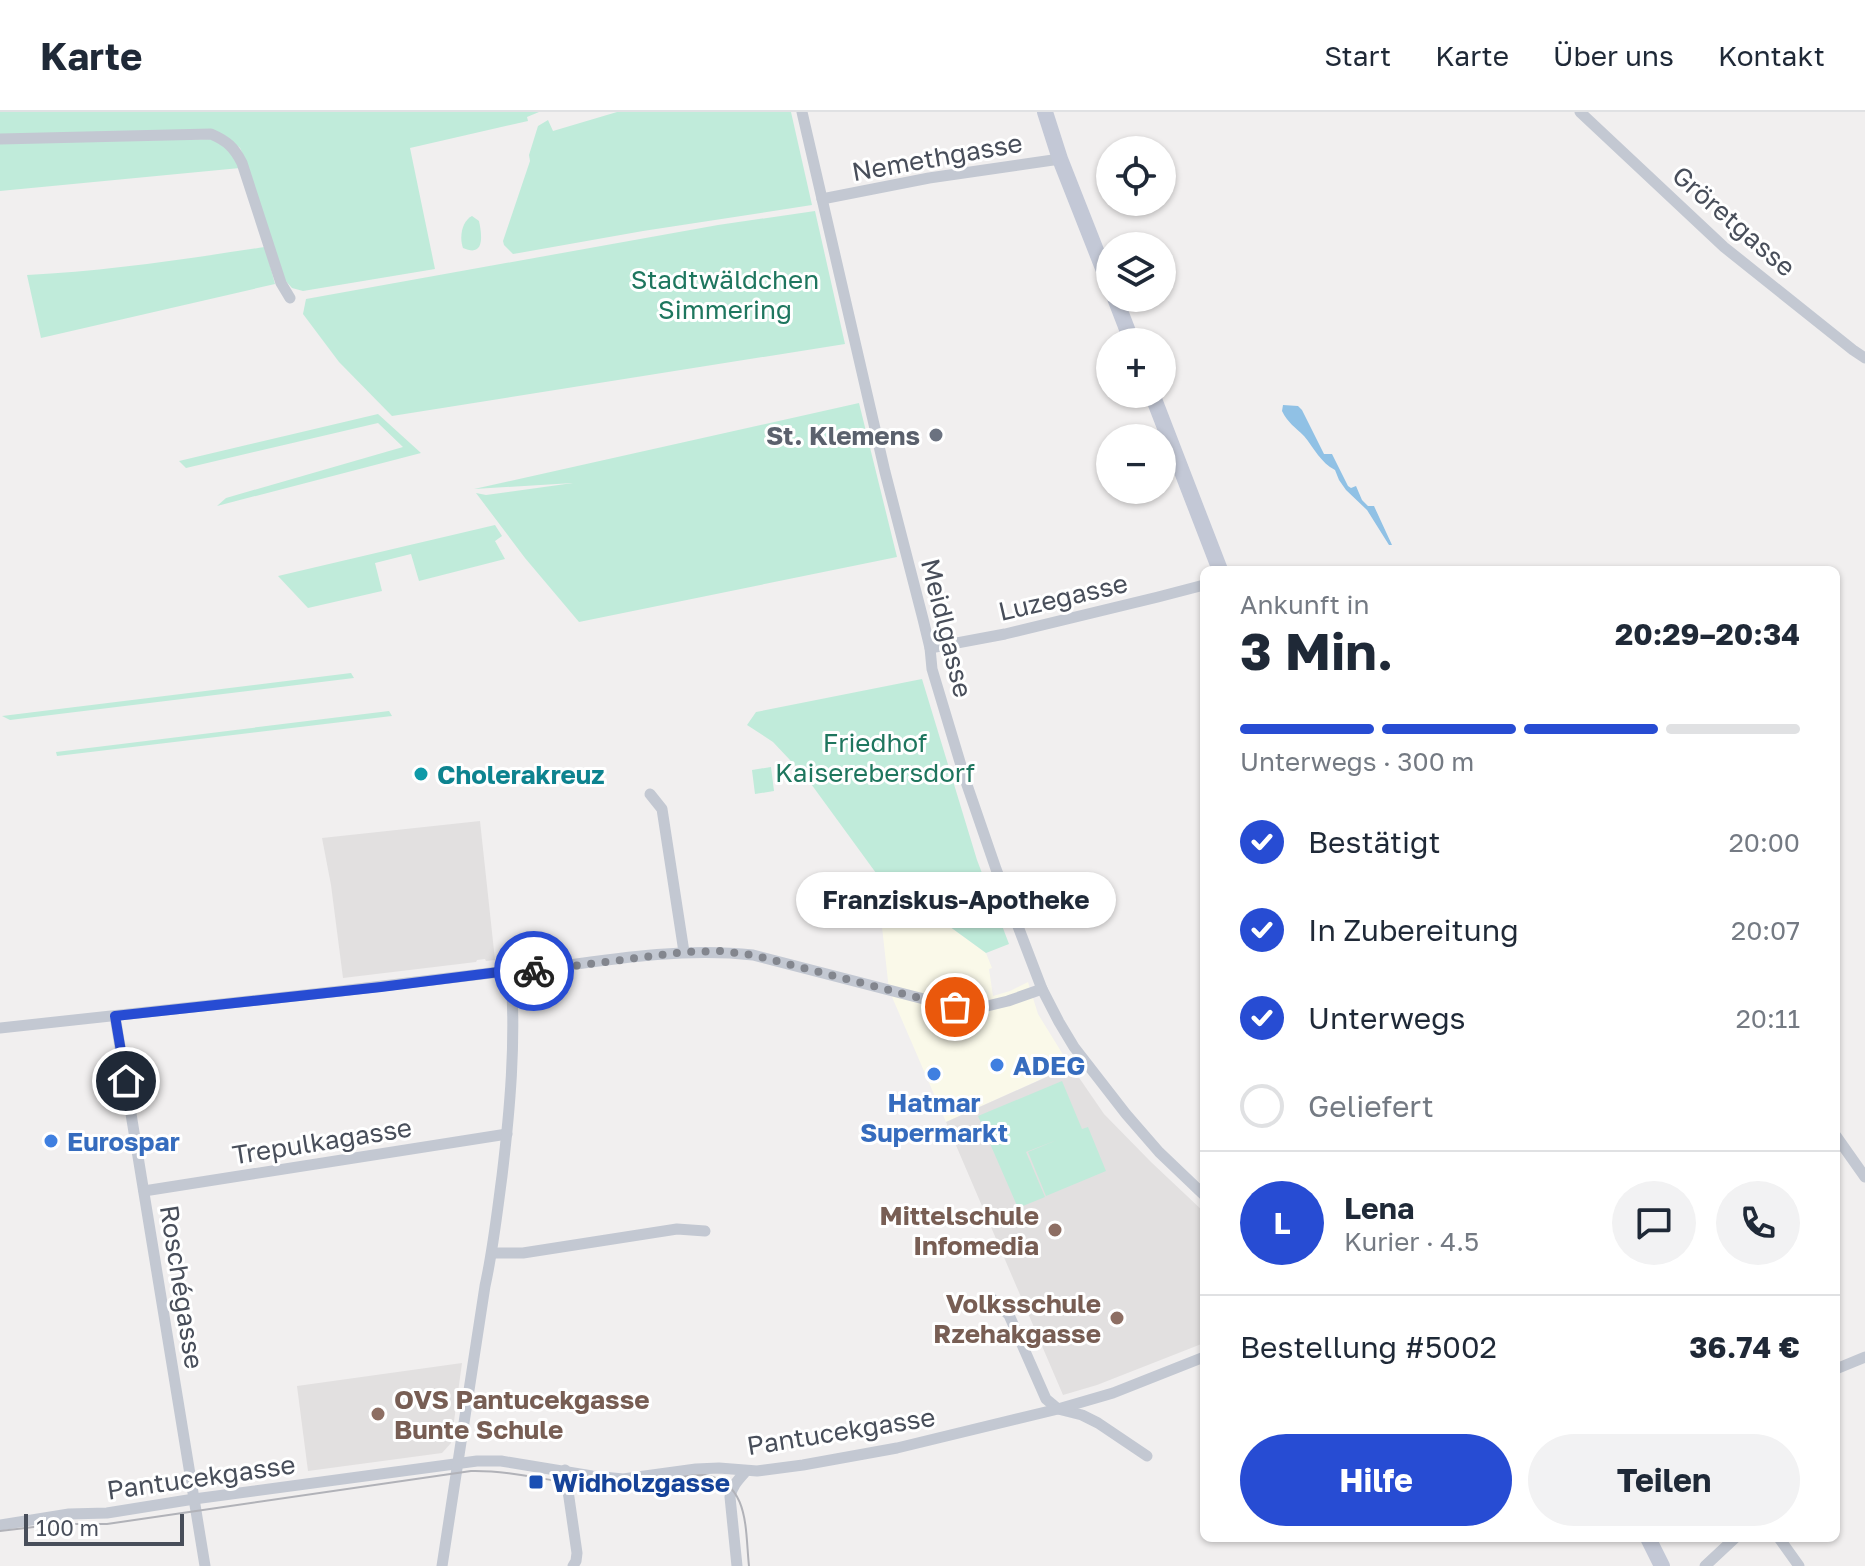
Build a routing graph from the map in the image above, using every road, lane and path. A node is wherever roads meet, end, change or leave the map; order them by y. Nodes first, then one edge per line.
1 (802, 112) edge
2 (1045, 112) edge
3 (1580, 112) edge
4 (0, 139) edge
5 (1060, 159) junction
6 (822, 199) junction
7 (1096, 250) edge
8 (290, 298) dead end
9 (1865, 358) edge
10 (1157, 408) edge
11 (1218, 566) edge
12 (1200, 586) edge
13 (930, 648) junction
14 (650, 794) dead end
15 (684, 952) junction
16 (511, 973) junction
17 (1042, 989) junction
18 (115, 1016) junction
19 (0, 1028) edge
20 (507, 1134) junction
21 (1840, 1142) edge
22 (1865, 1177) edge
23 (144, 1191) junction
24 (1200, 1191) edge
25 (705, 1231) dead end
26 (492, 1253) junction
27 (991, 1298) dead end
28 (1865, 1357) edge
29 (1200, 1359) edge
30 (1840, 1367) edge
31 (1058, 1409) junction
32 (1147, 1456) dead end
33 (459, 1463) junction
34 (565, 1470) junction
35 (746, 1471) junction
36 (194, 1499) junction
37 (0, 1525) edge
38 (1650, 1542) edge
39 (1731, 1542) edge
40 (1782, 1542) edge
41 (574, 1565) edge
42 (205, 1566) edge
43 (442, 1566) edge
44 (737, 1566) edge
45 (1662, 1566) edge
46 (1705, 1566) edge
47 (1799, 1566) edge

1 - 6 street, Meidlgasse
2 - 5 main road
3 - 9 street, Gröretgasse
4 - 8 street
5 - 6 street, Nemethgasse
5 - 7 main road
6 - 13 street, Meidlgasse
10 - 11 main road
12 - 13 street, Luzegasse
13 - 17 street, Meidlgasse
14 - 15 street
15 - 16 street
15 - 17 street
16 - 18 street
16 - 20 street
17 - 24 street, Meidlgasse
18 - 19 street
18 - 23 street, Roschégasse
20 - 23 street, Trepulkagasse
20 - 26 street
21 - 22 street
23 - 36 street, Roschégasse
25 - 26 street
26 - 33 street
27 - 31 street
28 - 30 street
29 - 31 street, Pantucekgasse
31 - 32 street
31 - 35 street, Pantucekgasse
33 - 34 street, Pantucekgasse
33 - 36 street, Pantucekgasse
33 - 43 street
34 - 35 street, Pantucekgasse
34 - 41 street
35 - 44 street
36 - 37 street, Pantucekgasse
36 - 42 street, Roschégasse
38 - 45 main road
39 - 46 street
40 - 47 street

